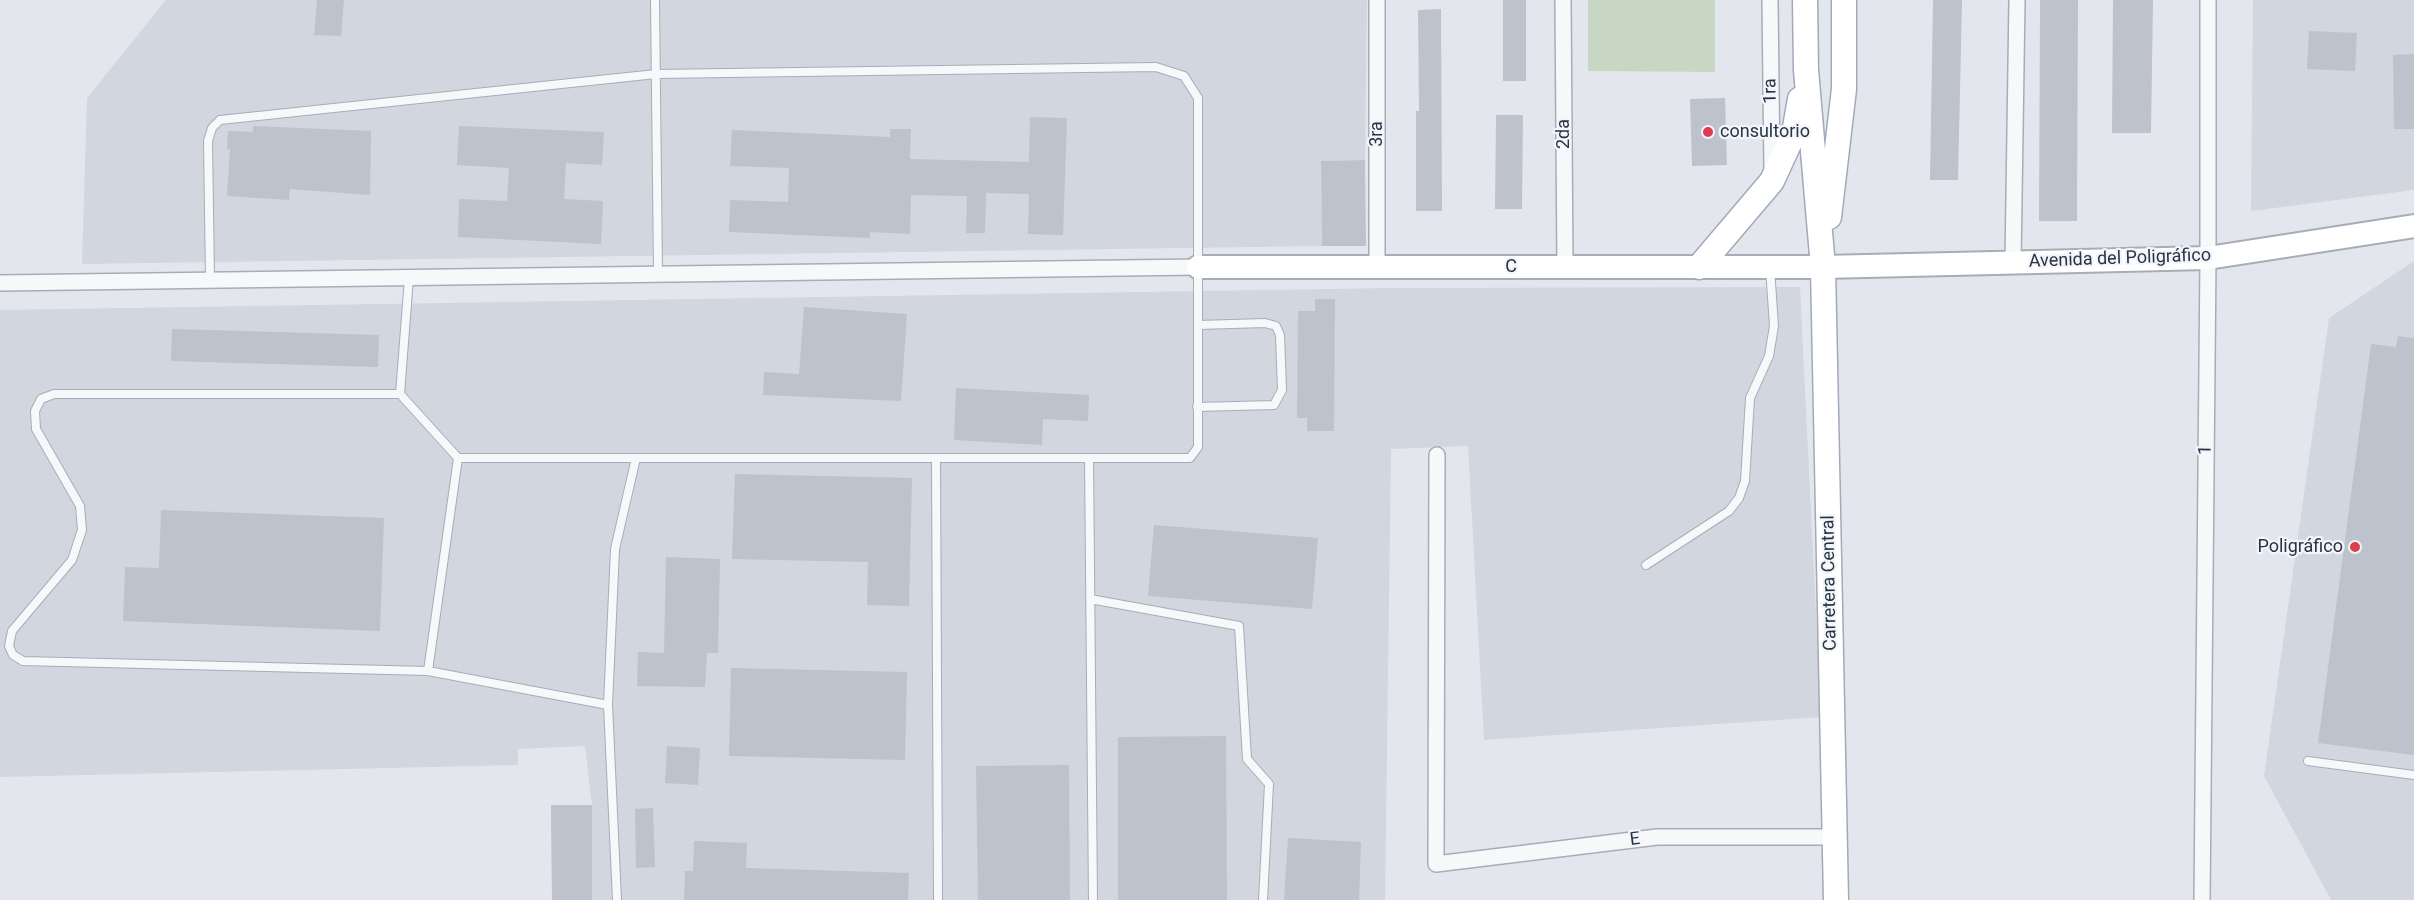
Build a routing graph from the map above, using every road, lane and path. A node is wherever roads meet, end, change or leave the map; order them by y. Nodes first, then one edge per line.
1 (655, 0) edge
2 (1377, 0) edge
3 (1563, 0) edge
4 (1770, 0) edge
5 (1805, 0) edge
6 (1844, 0) edge
7 (2016, 0) edge
8 (2208, 0) edge
9 (1806, 70) junction
10 (656, 74) junction
11 (1772, 181) junction
12 (2414, 226) edge
13 (2208, 258) junction
14 (2013, 263) junction
15 (1198, 267) junction
16 (1377, 267) junction
17 (1565, 267) junction
18 (1699, 267) junction
19 (1770, 267) junction
20 (1823, 267) junction
21 (658, 274) junction
22 (409, 278) junction
23 (210, 280) junction
24 (0, 283) edge
25 (1198, 325) junction
26 (400, 394) junction
27 (1197, 407) junction
28 (1437, 455) dead end
29 (458, 458) junction
30 (636, 458) junction
31 (936, 458) junction
32 (1089, 458) junction
33 (1646, 565) dead end
34 (1090, 599) junction
35 (428, 671) junction
36 (608, 705) junction
37 (2308, 761) dead end
38 (2414, 775) edge
39 (1835, 837) junction
40 (617, 900) edge
41 (938, 900) edge
42 (1093, 900) edge
43 (1263, 900) edge
44 (1836, 900) edge
45 (2202, 900) edge

1 - 10 lane
2 - 16 street, 3ra
3 - 17 street, 2da
4 - 11 street, 1ra
5 - 9 main road, Carretera Central
6 - 20 main road, Carretera Central
7 - 14 street
8 - 13 street, 1
9 - 11 main road
9 - 20 main road, Carretera Central
10 - 15 lane
10 - 21 lane
10 - 23 lane
11 - 18 main road
12 - 13 street, Avenida del Poligráfico
13 - 14 street, Avenida del Poligráfico
13 - 45 street, 1
14 - 20 street, Avenida del Poligráfico
15 - 16 street, C
15 - 21 street
15 - 25 lane
16 - 17 street, C
17 - 18 street, C
18 - 19 street, C
19 - 20 street, C
19 - 33 lane
20 - 39 main road, Carretera Central
21 - 22 street
22 - 23 street
22 - 26 lane
23 - 24 street
25 - 27 lane
25 - 27 lane
26 - 29 lane
26 - 35 lane
27 - 32 lane
28 - 39 street, E
29 - 30 lane
29 - 35 lane
30 - 31 lane
30 - 36 lane
31 - 32 lane
31 - 41 lane
32 - 34 lane
34 - 42 lane
34 - 43 lane
35 - 36 lane
36 - 40 lane
37 - 38 lane
39 - 44 main road, Carretera Central

